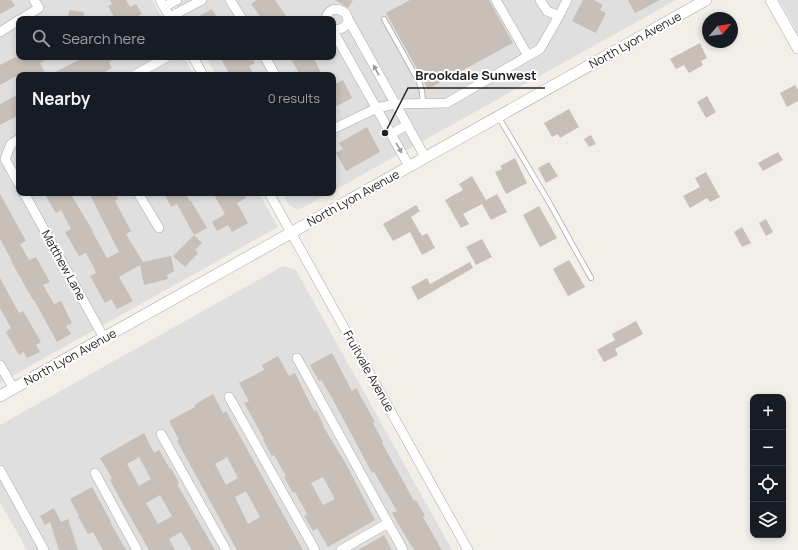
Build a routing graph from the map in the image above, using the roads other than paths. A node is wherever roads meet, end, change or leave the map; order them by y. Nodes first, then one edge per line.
1 (177, 0) edge
2 (202, 0) edge
3 (230, 0) edge
4 (496, 0) edge
5 (540, 0) edge
6 (566, 0) edge
7 (706, 0) edge
8 (771, 0) edge
9 (162, 3) edge
10 (37, 4) edge
11 (24, 16) edge
12 (170, 16) edge
13 (174, 16) edge
14 (240, 16) edge
15 (327, 16) edge
16 (559, 16) junction
17 (347, 17) junction
18 (384, 19) dead end
19 (16, 22) edge
20 (336, 30) edge
21 (0, 32) edge
22 (336, 35) edge
23 (798, 48) edge
24 (528, 56) junction
25 (162, 60) edge
26 (194, 60) edge
27 (267, 60) edge
28 (140, 72) edge
29 (201, 72) edge
30 (274, 72) edge
31 (395, 104) junction
32 (422, 104) junction
33 (377, 108) junction
34 (498, 116) junction
35 (407, 125) junction
36 (336, 128) edge
37 (391, 134) junction
38 (16, 141) edge
39 (425, 157) junction
40 (409, 166) junction
41 (16, 179) edge
42 (26, 196) edge
43 (140, 196) edge
44 (271, 196) edge
45 (158, 228) dead end
46 (291, 232) junction
47 (591, 278) dead end
48 (104, 338) junction
49 (297, 358) dead end
50 (0, 365) edge
51 (14, 389) junction
52 (0, 396) edge
53 (229, 397) dead end
54 (161, 434) dead end
55 (0, 470) edge
56 (95, 473) dead end
57 (388, 523) junction
58 (44, 550) edge
59 (137, 550) edge
60 (226, 550) edge
61 (314, 550) edge
62 (341, 550) edge
63 (404, 550) edge
64 (468, 550) edge

1 - 9 street
2 - 13 street
3 - 14 street
4 - 24 street
5 - 16 street
6 - 16 street
7 - 34 street, North Lyon Avenue
8 - 23 street
9 - 12 street
10 - 11 street
15 - 17 street
16 - 24 street
17 - 20 street
31 -> 17 street
18 - 32 lane
19 - 21 street
22 - 33 street
24 - 32 street
25 - 28 street
26 - 29 street
27 - 30 street
31 - 32 street
31 - 33 street
31 - 35 street
33 - 36 street
33 - 37 street
34 - 39 street, North Lyon Avenue
34 - 47 lane
35 - 37 street
35 - 39 street
37 -> 40 street
38 - 41 street
39 - 40 street, North Lyon Avenue
40 - 46 street, North Lyon Avenue
42 - 48 street, Matthew Lane
43 - 45 street
44 - 46 street, Fruitvale Avenue
46 - 48 street, North Lyon Avenue
46 - 64 street, Fruitvale Avenue
48 - 51 street, North Lyon Avenue
49 - 57 street
50 - 51 street
51 - 52 street, North Lyon Avenue
53 - 61 street
54 - 60 street
55 - 58 street
56 - 59 street
57 - 62 street
57 - 63 street

